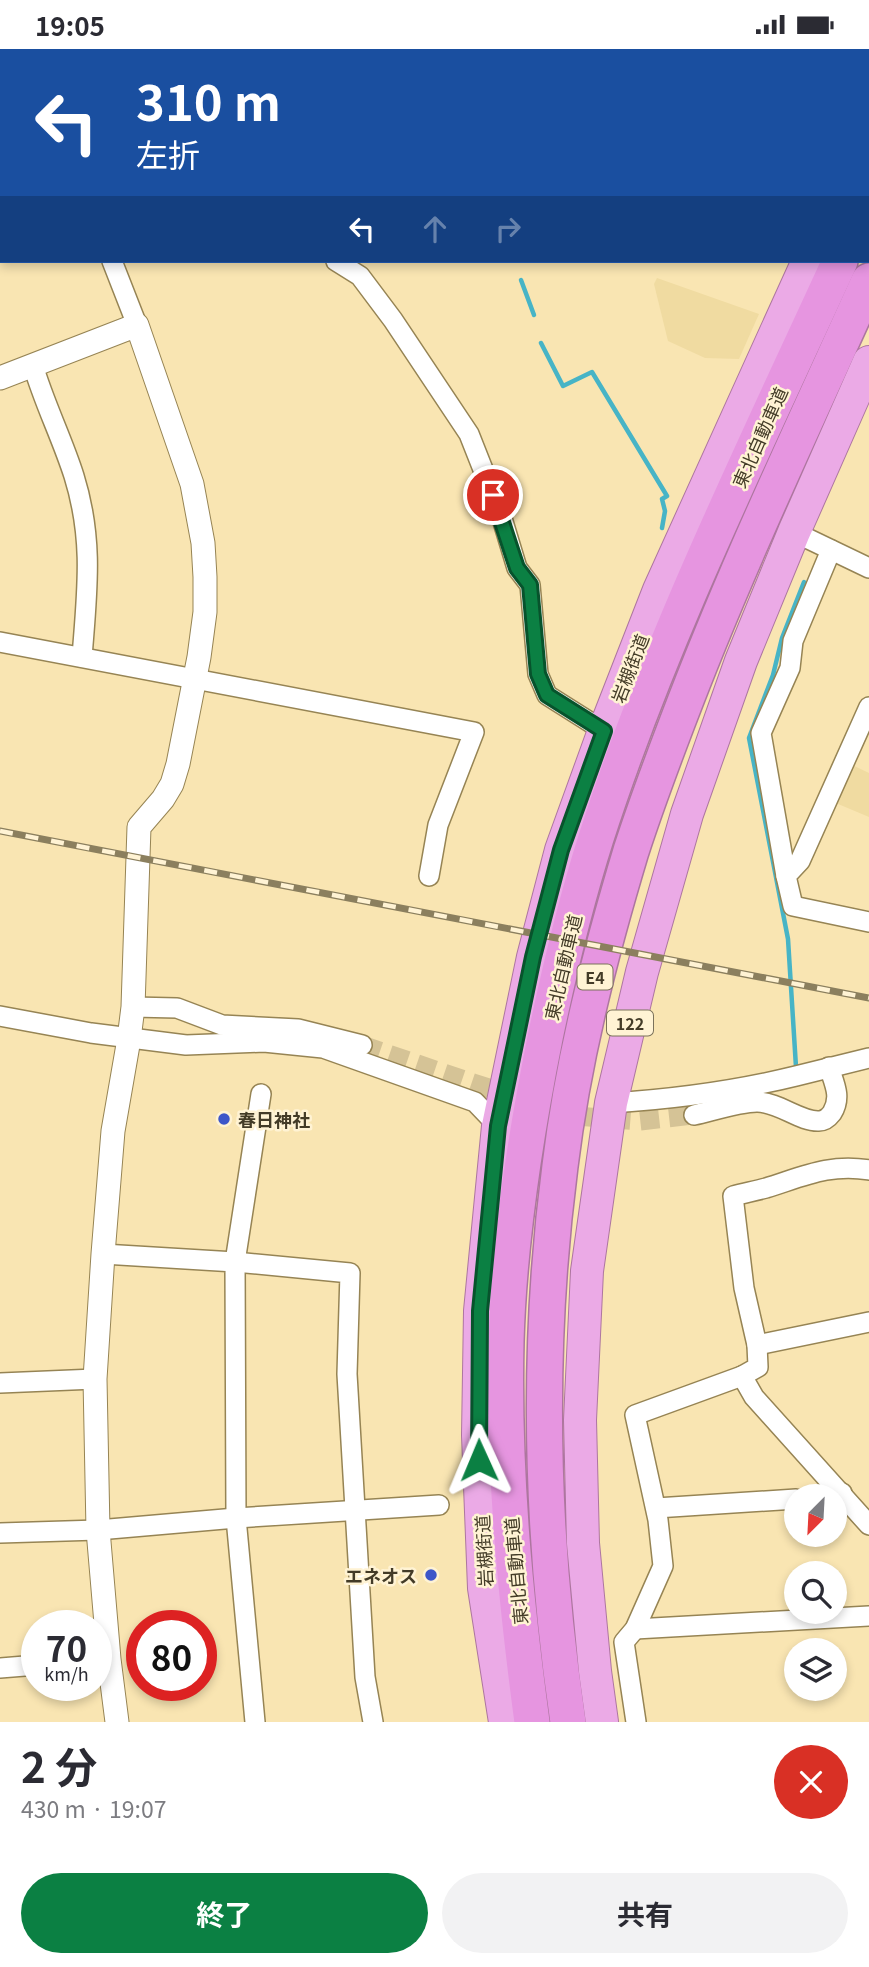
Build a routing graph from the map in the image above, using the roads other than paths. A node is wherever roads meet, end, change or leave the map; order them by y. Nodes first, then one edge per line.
1 (113, 263) edge
2 (340, 263) edge
3 (807, 263) edge
4 (838, 263) edge
5 (869, 281) edge
6 (137, 325) junction
7 (869, 362) edge
8 (33, 365) junction
9 (0, 378) edge
10 (794, 532) junction
11 (831, 550) junction
12 (869, 568) edge
13 (0, 642) edge
14 (82, 657) junction
15 (195, 679) junction
16 (869, 707) edge
17 (604, 731) junction
18 (429, 876) dead end
19 (786, 876) junction
20 (869, 922) edge
21 (133, 1007) junction
22 (1, 1021) edge
23 (129, 1039) junction
24 (362, 1045) tunnel mouth
25 (869, 1058) edge
26 (829, 1067) junction
27 (261, 1094) dead end
28 (611, 1103) junction
29 (694, 1115) tunnel mouth
30 (498, 1126) junction
31 (869, 1170) edge
32 (103, 1254) junction
33 (235, 1262) junction
34 (869, 1322) edge
35 (757, 1345) junction
36 (742, 1376) junction
37 (95, 1379) junction
38 (0, 1383) edge
39 (834, 1484) edge
40 (847, 1499) edge
41 (784, 1500) edge
42 (439, 1505) dead end
43 (656, 1508) junction
44 (354, 1511) junction
45 (236, 1518) junction
46 (869, 1525) edge
47 (98, 1530) junction
48 (0, 1533) edge
49 (101, 1610) edge
50 (869, 1616) edge
51 (635, 1629) junction
52 (21, 1666) edge
53 (0, 1668) edge
54 (112, 1700) edge
55 (117, 1722) edge
56 (255, 1722) edge
57 (373, 1722) edge
58 (505, 1722) edge
59 (532, 1722) edge
60 (568, 1722) edge
61 (602, 1722) edge
62 (636, 1722) edge

1 - 6 street
2 - 17 street
3 - 17 highway, 岩槻街道
4 - 59 highway, 東北自動車道 / E4
5 - 60 highway, 東北自動車道 / E4
6 - 8 street
6 - 15 street
7 - 10 highway, 122
8 - 9 street
8 - 14 street
10 - 11 street
10 - 28 highway, 122
11 - 12 street
11 - 19 street
13 - 14 street
14 - 15 street
15 - 18 street
15 - 21 street
16 - 19 street
17 - 30 highway, 岩槻街道
19 - 20 street
21 - 23 street
21 - 24 street
22 - 23 street
23 - 30 street
23 - 32 street
25 - 26 street
26 - 28 street
26 - 29 street
27 - 33 street
28 - 61 highway, 122
30 - 58 highway, 岩槻街道
31 - 35 street
32 - 33 street
32 - 37 street
33 - 44 street
33 - 45 street
34 - 35 street
35 - 36 street
36 - 39 street
36 - 43 street
37 - 38 street
37 - 47 street
40 - 46 street
41 - 43 street
42 - 44 street
43 - 51 street
44 - 45 street
44 - 57 street
45 - 47 street
45 - 56 street
47 - 48 street
47 - 49 street
50 - 51 street
51 - 62 street
52 - 53 street
54 - 55 street

